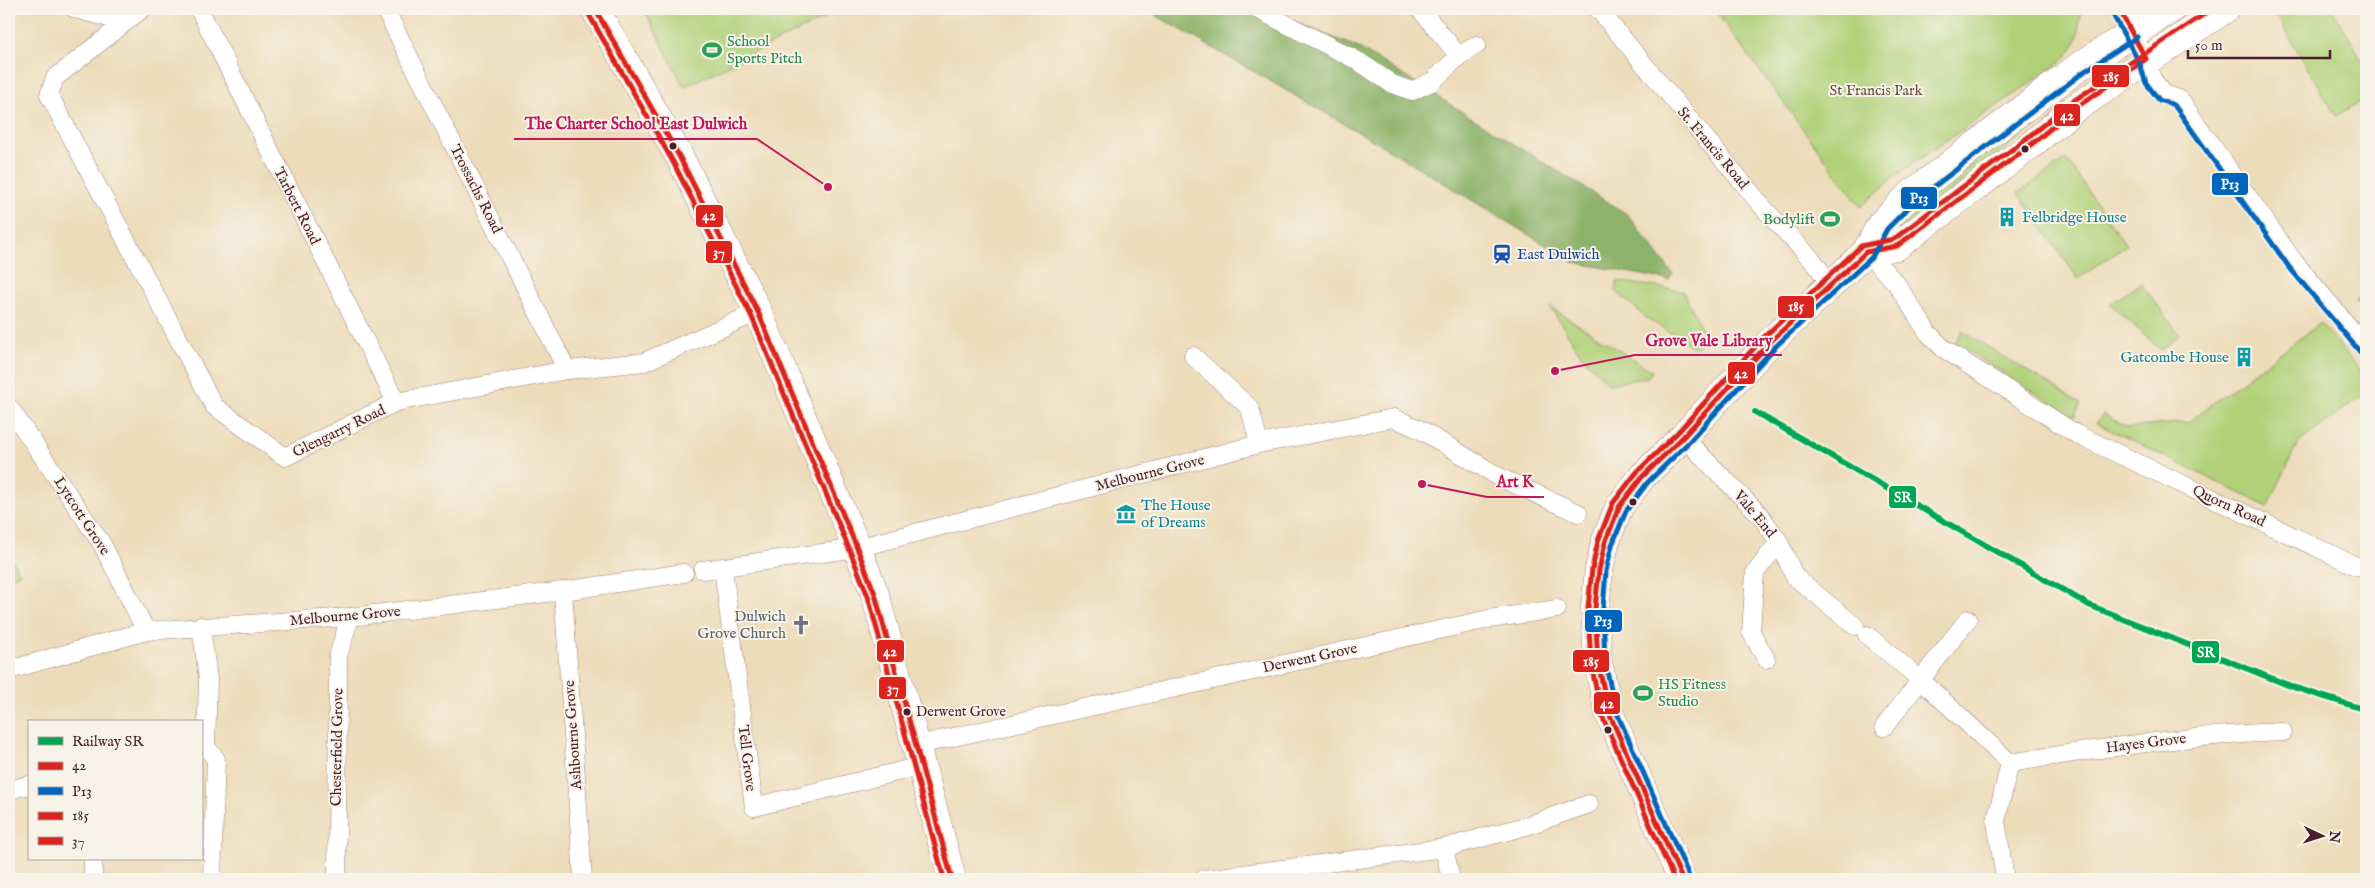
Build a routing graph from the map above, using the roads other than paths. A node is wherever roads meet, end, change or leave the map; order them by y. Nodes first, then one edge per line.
1 (75, 9) edge
2 (142, 9) edge
3 (199, 9) edge
4 (385, 9) edge
5 (595, 9) edge
6 (1257, 9) edge
7 (1420, 9) edge
8 (1598, 9) edge
9 (2171, 9) edge
10 (2225, 9) edge
11 (2126, 20) edge
12 (125, 22) junction
13 (1477, 45) dead end
14 (1459, 56) junction
15 (2146, 59) junction
16 (1866, 252) junction
17 (1831, 285) junction
18 (758, 312) junction
19 (2366, 347) edge
20 (1193, 356) dead end
21 (567, 370) junction
22 (396, 402) junction
23 (9, 407) edge
24 (1683, 437) junction
25 (1259, 444) junction
26 (1578, 513) dead end
27 (1779, 542) junction
28 (857, 548) junction
29 (2366, 566) edge
30 (723, 568) junction
31 (703, 570) dead end
32 (684, 573) dead end
33 (563, 591) junction
34 (1558, 609) dead end
35 (350, 617) junction
36 (1968, 619) dead end
37 (201, 626) junction
38 (146, 631) junction
39 (1766, 659) dead end
40 (9, 670) edge
41 (1921, 680) junction
42 (1884, 727) dead end
43 (2283, 732) dead end
44 (919, 755) junction
45 (2010, 763) junction
46 (28, 785) edge
47 (9, 790) edge
48 (1589, 804) dead end
49 (1444, 848) junction
50 (93, 860) edge
51 (93, 879) edge
52 (212, 879) edge
53 (337, 879) edge
54 (583, 879) edge
55 (952, 879) edge
56 (1204, 879) edge
57 (1451, 879) edge
58 (1682, 879) edge
59 (2005, 879) edge

1 - 12 street
2 - 12 street
3 - 22 street, Tarbert Road
4 - 21 street, Trossachs Road
5 - 18 main road
6 - 14 street
7 - 14 street
8 - 17 street, St. Francis Road
9 - 11 main road
10 - 15 main road
11 - 15 street
11 - 16 main road
12 - 22 street, Glengarry Road
13 - 14 street
15 - 16 main road
15 - 19 street
16 - 17 main road
16 - 29 street, Quorn Road
17 - 24 main road
18 - 21 street, Glengarry Road
18 - 28 main road
20 - 25 street
21 - 22 street, Glengarry Road
23 - 38 street, Lytcott Grove
24 - 27 street, Vale End
24 - 58 main road
25 - 26 street, Melbourne Grove
25 - 28 street, Melbourne Grove
27 - 39 street, Vale End
27 - 41 street
28 - 30 street, Melbourne Grove
28 - 44 main road
30 - 31 street, Melbourne Grove
30 - 44 street, Tell Grove
32 - 33 street, Melbourne Grove
33 - 35 street, Melbourne Grove
33 - 54 street, Ashbourne Grove
34 - 44 street, Derwent Grove
35 - 37 street, Melbourne Grove
35 - 53 street, Chesterfield Grove
36 - 41 street
37 - 38 street, Melbourne Grove
37 - 52 street
38 - 40 street, Melbourne Grove
41 - 42 street
41 - 45 street
43 - 45 street, Hayes Grove
44 - 55 main road
45 - 59 street
46 - 47 street
48 - 49 street
49 - 56 street
49 - 57 street
50 - 51 street

